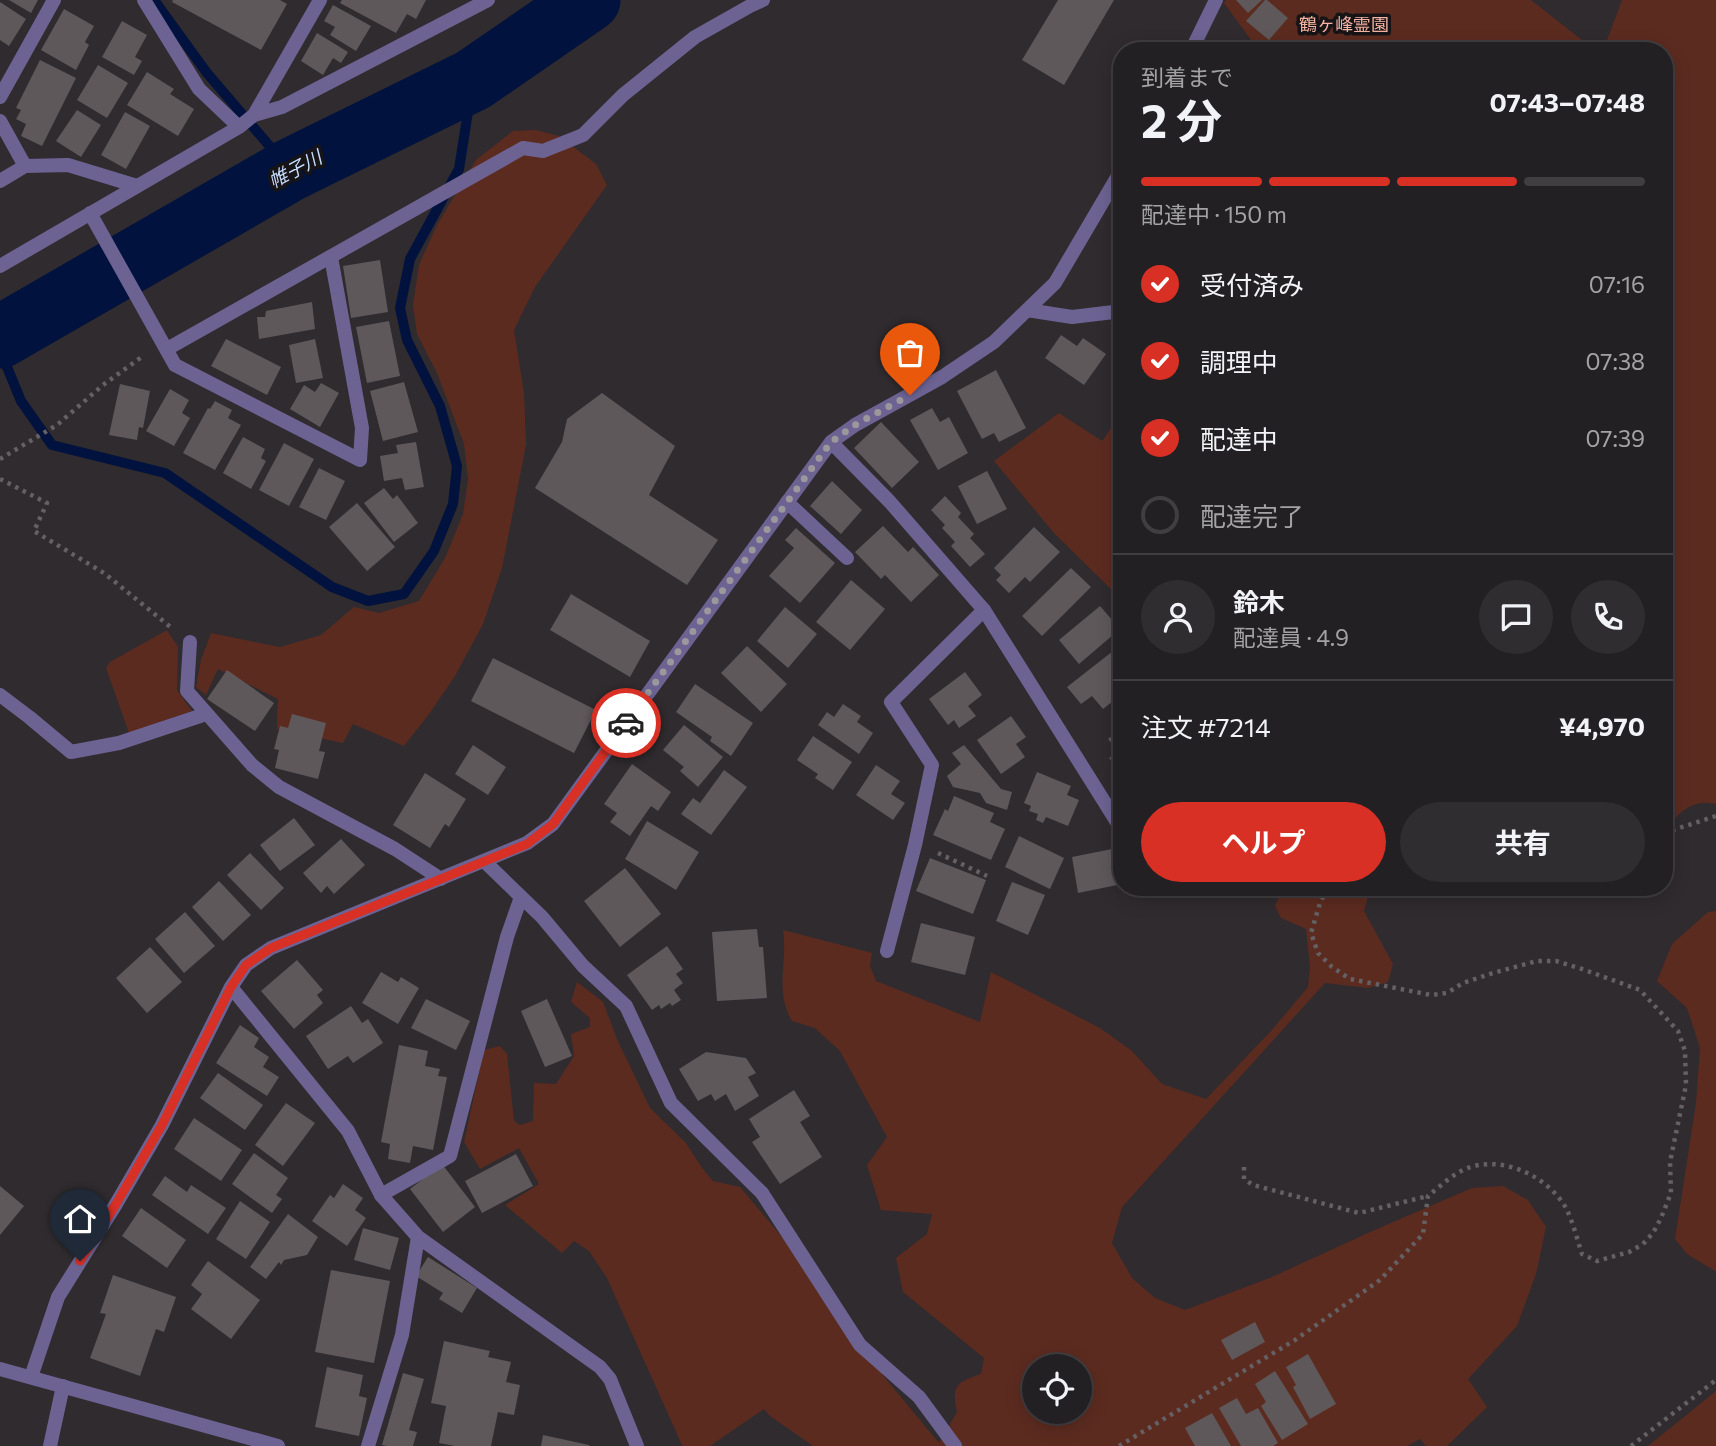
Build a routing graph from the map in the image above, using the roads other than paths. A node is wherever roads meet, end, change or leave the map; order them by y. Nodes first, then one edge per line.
1 (54, 0) edge
2 (144, 0) edge
3 (320, 0) edge
4 (763, 0) edge
5 (1216, 0) edge
6 (484, 1) edge
7 (1196, 42) edge
8 (0, 97) edge
9 (254, 115) junction
10 (0, 121) edge
11 (239, 127) junction
12 (25, 166) junction
13 (0, 181) edge
14 (1113, 184) edge
15 (137, 186) junction
16 (90, 213) junction
17 (331, 257) junction
18 (0, 266) edge
19 (1027, 310) junction
20 (1113, 312) edge
21 (167, 349) junction
22 (831, 442) junction
23 (787, 502) junction
24 (847, 558) dead end
25 (985, 610) junction
26 (190, 642) road end
27 (0, 695) edge
28 (206, 714) junction
29 (1113, 816) edge
30 (484, 861) junction
31 (441, 879) junction
32 (521, 897) junction
33 (887, 951) dead end
34 (231, 987) junction
35 (381, 1195) junction
36 (418, 1237) junction
37 (0, 1369) edge
38 (31, 1377) junction
39 (62, 1385) junction
40 (273, 1445) edge
41 (50, 1446) edge
42 (368, 1446) edge
43 (637, 1446) edge
44 (955, 1446) edge

1 - 8 street
2 - 11 street
3 - 9 street
4 - 17 street
5 - 7 street
6 - 9 street
9 - 11 street
10 - 12 street
11 - 15 street
12 - 13 street
12 - 15 street
14 - 19 street
15 - 16 street
16 - 18 street
16 - 21 street
17 - 21 street
17 - 21 street
19 - 20 street
19 - 22 street
22 - 23 street
22 - 25 street
23 - 24 street
23 - 30 street
25 - 29 street
25 - 33 street
26 - 28 street
27 - 28 street
28 - 31 street
30 - 31 street
30 - 32 street
31 - 34 street
32 - 35 street
32 - 44 street
34 - 35 street
34 - 38 street
35 - 36 street
36 - 42 street
36 - 43 street
37 - 38 street
38 - 39 street
39 - 40 street
39 - 41 street

